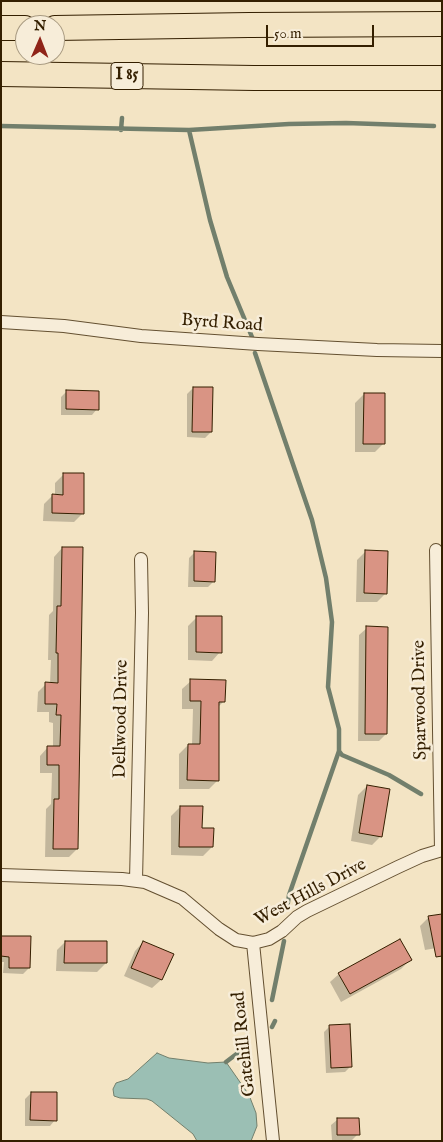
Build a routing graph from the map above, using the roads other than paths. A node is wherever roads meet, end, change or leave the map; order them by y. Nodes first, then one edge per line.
1 (442, 24) edge
2 (1, 28) edge
3 (15, 28) edge
4 (65, 28) edge
5 (1, 74) edge
6 (442, 78) edge
7 (1, 322) edge
8 (442, 351) edge
9 (436, 550) dead end
10 (141, 559) dead end
11 (441, 850) edge
12 (1, 875) edge
13 (136, 880) junction
14 (253, 943) junction
15 (273, 1141) edge

1 - 4 highway
2 - 3 highway
5 - 6 highway, I 85
7 - 8 street, Byrd Road
9 - 11 street, Sparwood Drive
10 - 13 street, Dellwood Drive
11 - 14 street, West Hills Drive
12 - 13 street, West Hills Drive
13 - 14 street, West Hills Drive
14 - 15 street, Gatehill Road

